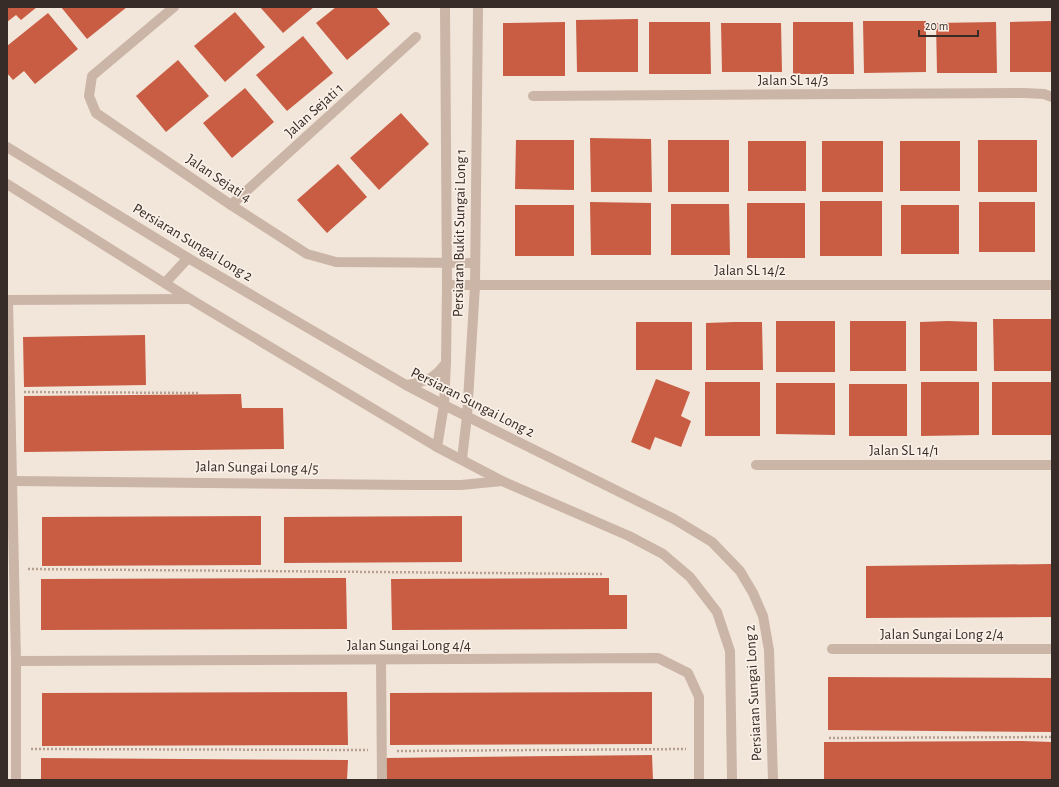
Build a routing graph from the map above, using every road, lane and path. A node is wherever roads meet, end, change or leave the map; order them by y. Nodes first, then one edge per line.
1 (174, 7) edge
2 (445, 7) edge
3 (478, 7) edge
4 (416, 36) dead end
5 (533, 96) dead end
6 (1052, 97) edge
7 (7, 147) edge
8 (7, 184) edge
9 (231, 205) junction
10 (188, 258) junction
11 (447, 262) junction
12 (475, 263) junction
13 (165, 283) junction
14 (447, 285) junction
15 (1052, 285) edge
16 (475, 286) junction
17 (190, 299) junction
18 (7, 300) edge
19 (446, 362) junction
20 (406, 385) junction
21 (10, 392) junction
22 (200, 393) dead end
23 (444, 406) junction
24 (466, 416) junction
25 (437, 447) junction
26 (462, 459) junction
27 (756, 465) dead end
28 (1052, 465) edge
29 (11, 481) junction
30 (502, 481) junction
31 (14, 569) junction
32 (604, 574) dead end
33 (1052, 648) edge
34 (832, 649) dead end
35 (381, 660) junction
36 (16, 661) junction
37 (1052, 737) edge
38 (829, 738) dead end
39 (16, 748) junction
40 (699, 749) junction
41 (382, 751) junction
42 (16, 780) edge
43 (382, 780) edge
44 (698, 780) edge
45 (732, 780) edge
46 (773, 780) edge

1 - 9 street, Jalan Sejati 4
2 - 11 street, Persiaran Bukit Sungai Long 1
3 - 12 street, Persiaran Bukit Sungai Long 1
4 - 9 street, Jalan Sejati 1
5 - 6 street, Jalan SL 14/3
7 - 10 street, Persiaran Sungai Long 2
8 - 13 street, Persiaran Sungai Long 2
9 - 11 street, Jalan Sejati 4
10 - 13 street
10 - 20 street, Persiaran Sungai Long 2
11 - 12 street, Jalan Sejati 4
11 - 14 street, Persiaran Bukit Sungai Long 1
12 - 16 street, Persiaran Bukit Sungai Long 1
13 - 17 street, Persiaran Sungai Long 2
14 - 16 street, Jalan SL 14/2
14 - 19 street, Persiaran Bukit Sungai Long 1
15 - 16 street, Jalan SL 14/2
16 - 24 street, Persiaran Bukit Sungai Long 1
17 - 18 street
17 - 25 street, Persiaran Sungai Long 2
18 - 21 street
19 - 20 street
19 - 23 street, Persiaran Bukit Sungai Long 1
20 - 23 street, Persiaran Sungai Long 2
21 - 22 path
21 - 29 street
23 - 24 street, Persiaran Sungai Long 2
23 - 25 street, Persiaran Bukit Sungai Long 1
24 - 26 street, Persiaran Bukit Sungai Long 1
24 - 46 street, Persiaran Sungai Long 2
25 - 26 street, Persiaran Sungai Long 2
26 - 30 street, Persiaran Sungai Long 2
27 - 28 street, Jalan SL 14/1
29 - 30 street, Jalan Sungai Long 4/5
29 - 31 street
30 - 45 street, Persiaran Sungai Long 2
31 - 32 path
31 - 36 street
33 - 34 street, Jalan Sungai Long 2/4
35 - 36 street, Jalan Sungai Long 4/4
35 - 40 street, Jalan Sungai Long 4/4
35 - 41 street
36 - 39 street
37 - 38 path
39 - 41 path
39 - 42 street
40 - 41 path
40 - 44 street, Jalan Sungai Long 4/4
41 - 43 street

